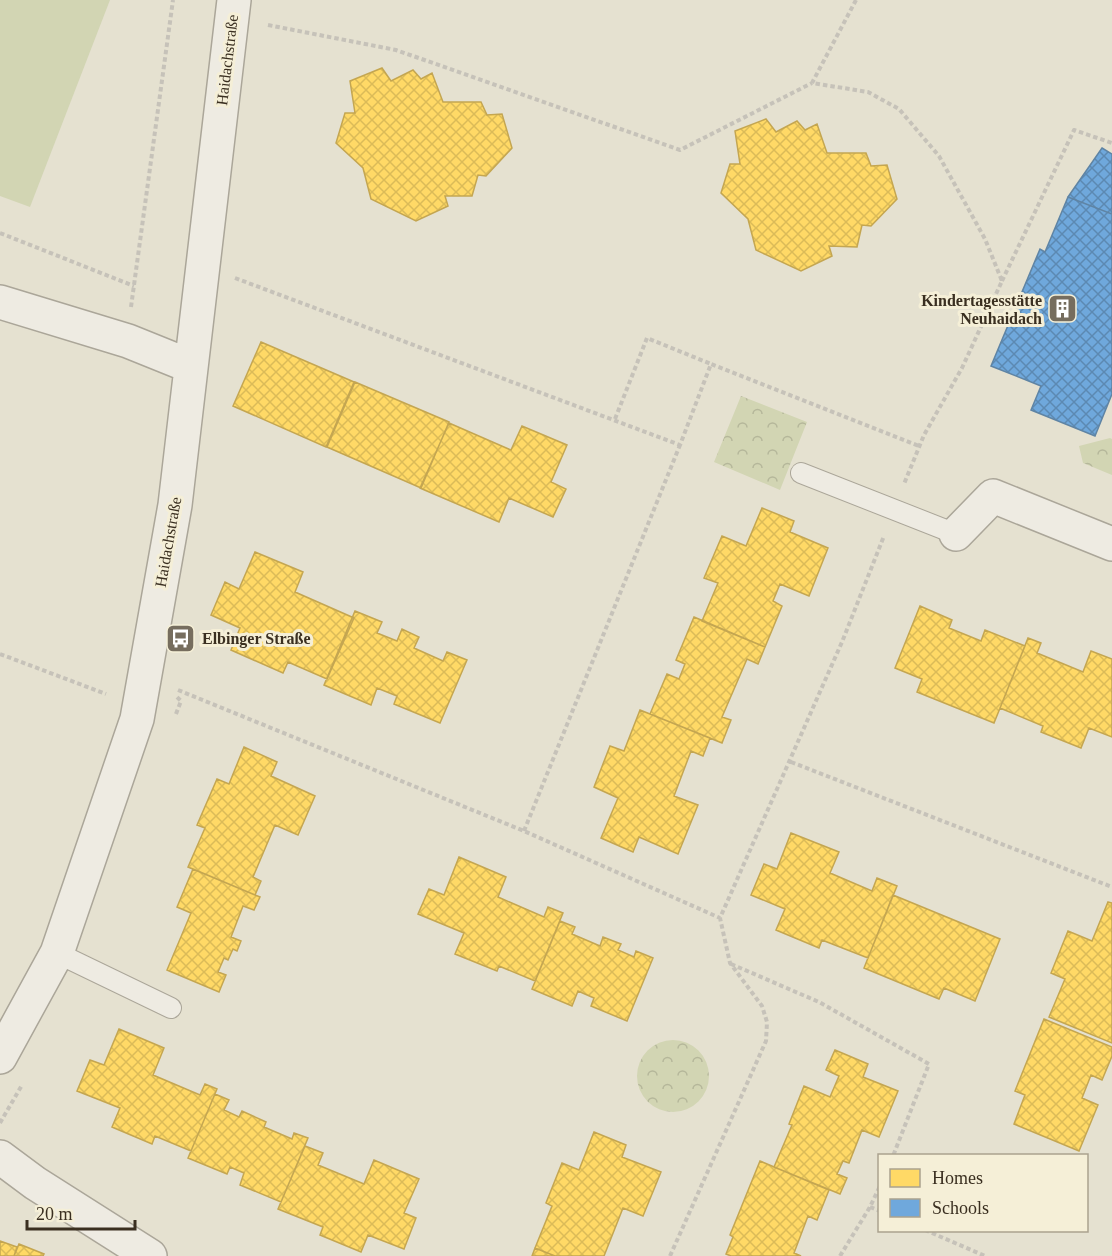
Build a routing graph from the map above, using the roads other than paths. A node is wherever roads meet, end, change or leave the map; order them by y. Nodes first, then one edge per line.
1 (234, 0) edge
2 (0, 302) edge
3 (190, 366) junction
4 (801, 473) dead end
5 (956, 534) joint
6 (1112, 544) edge
7 (57, 953) junction
8 (171, 1008) dead end
9 (0, 1057) edge
10 (0, 1157) edge
11 (150, 1256) edge

1 - 3 street, Haidachstraße
2 - 3 street
3 - 7 street, Haidachstraße
4 - 5 lane
5 - 6 street
7 - 8 lane
7 - 9 street, Haidachstraße
10 - 11 street

